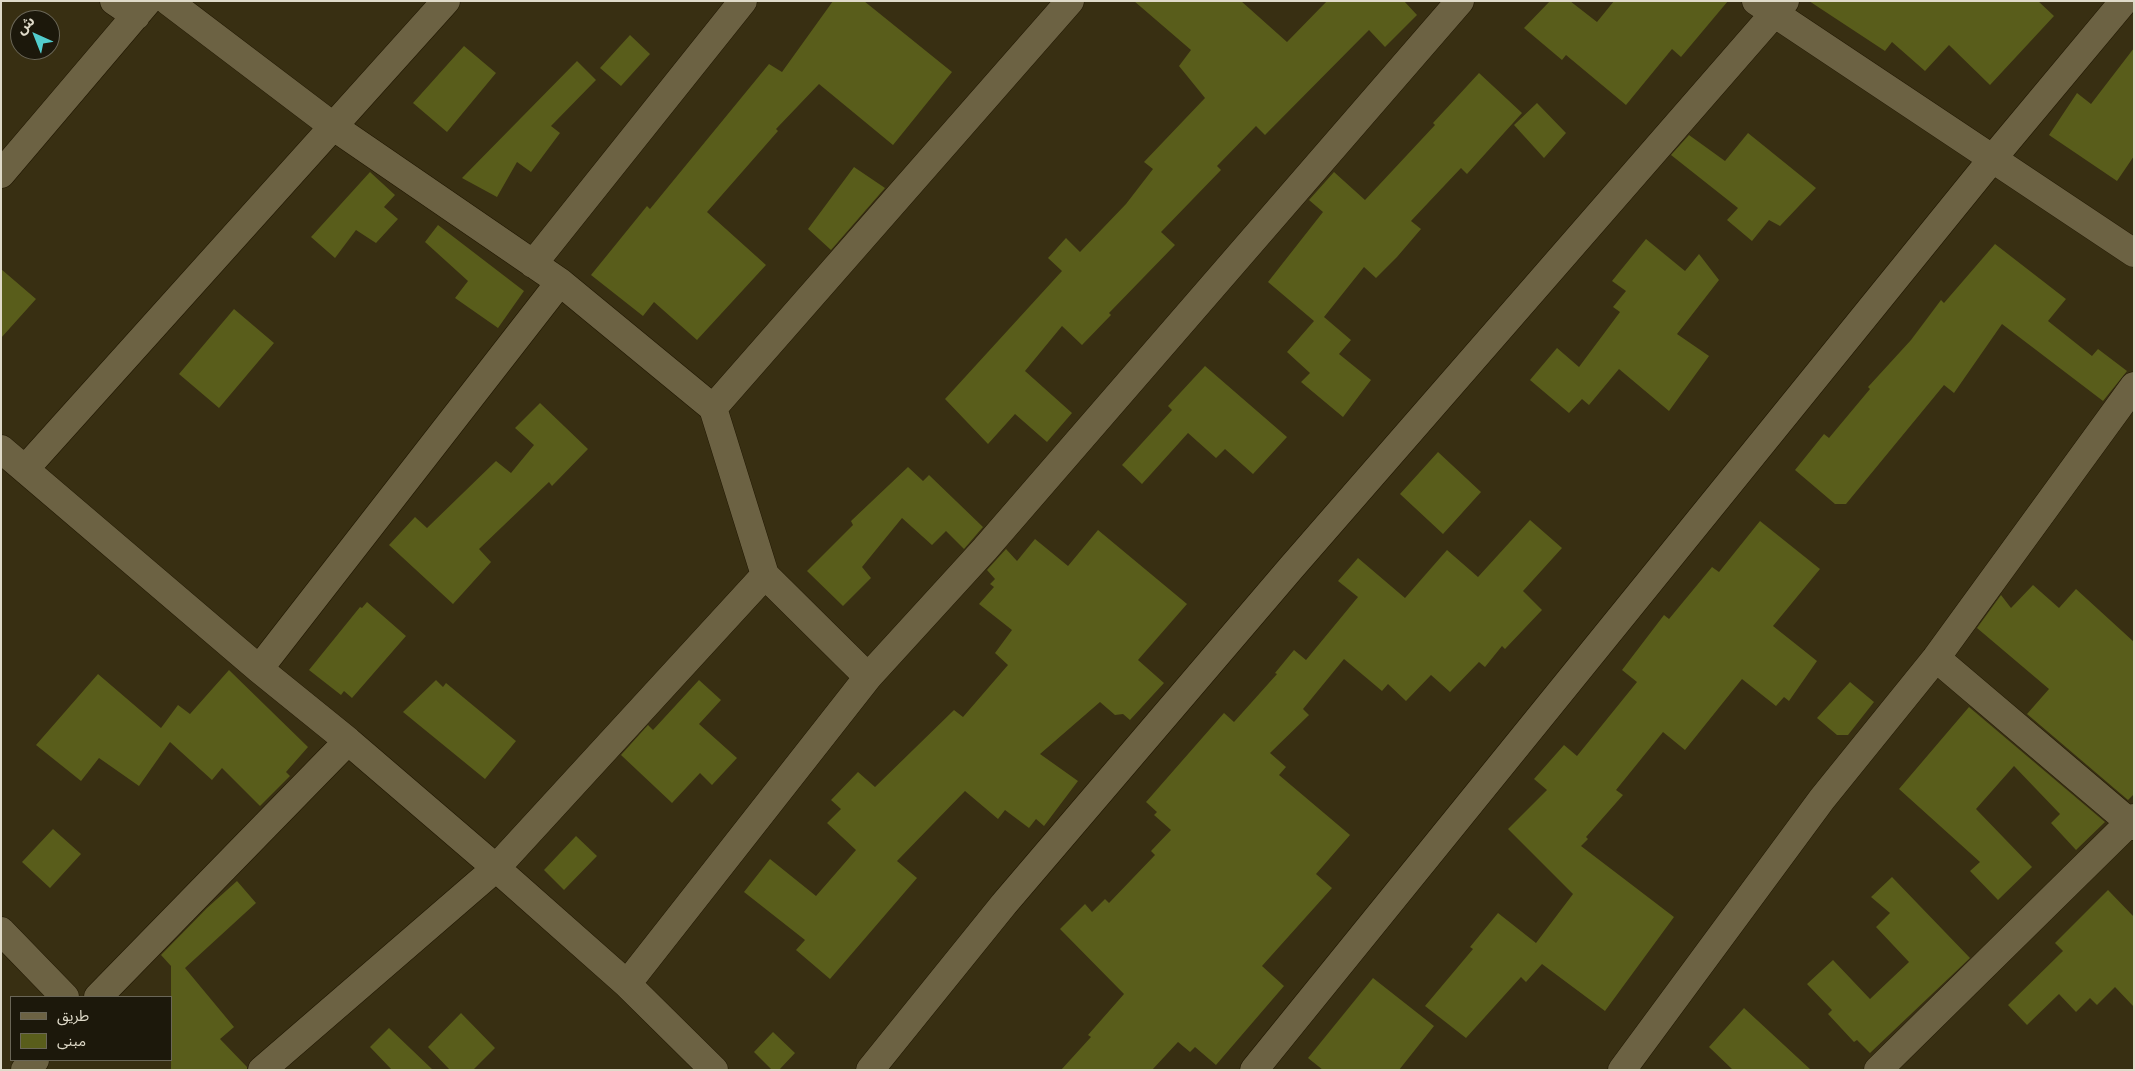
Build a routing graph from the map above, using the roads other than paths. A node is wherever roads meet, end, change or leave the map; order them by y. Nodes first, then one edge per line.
1 (168, 1) edge
2 (446, 1) edge
3 (743, 1) edge
4 (1070, 1) edge
5 (1460, 1) edge
6 (2124, 1) edge
7 (1772, 5) edge
8 (132, 6) edge
9 (334, 127) junction
10 (1993, 158) junction
11 (1, 174) edge
12 (2134, 253) edge
13 (533, 264) junction
14 (560, 282) junction
15 (2134, 386) edge
16 (713, 408) junction
17 (1, 449) edge
18 (26, 468) junction
19 (765, 575) junction
20 (1936, 658) junction
21 (259, 670) junction
22 (868, 677) junction
23 (348, 740) junction
24 (2133, 822) edge
25 (496, 868) junction
26 (1, 931) edge
27 (627, 984) junction
28 (64, 996) edge
29 (99, 996) edge
30 (34, 1061) edge
31 (25, 1070) edge
32 (262, 1070) edge
33 (713, 1070) edge
34 (870, 1070) edge
35 (1254, 1070) edge
36 (1622, 1070) edge
37 (1878, 1070) edge

1 - 9 street
2 - 9 street
3 - 13 street
4 - 16 street
5 - 22 street
6 - 10 street
7 - 10 street
7 - 34 street
8 - 11 street
9 - 13 street
9 - 18 street
10 - 12 street
10 - 35 street
13 - 14 street
14 - 16 street
14 - 21 street
15 - 20 street
16 - 19 street
17 - 18 street
18 - 21 street
19 - 22 street
19 - 25 street
20 - 24 street
20 - 36 street
21 - 23 street
22 - 27 street
23 - 25 street
23 - 29 street
24 - 37 street
25 - 27 street
25 - 32 street
26 - 28 street
27 - 33 street
30 - 31 street

